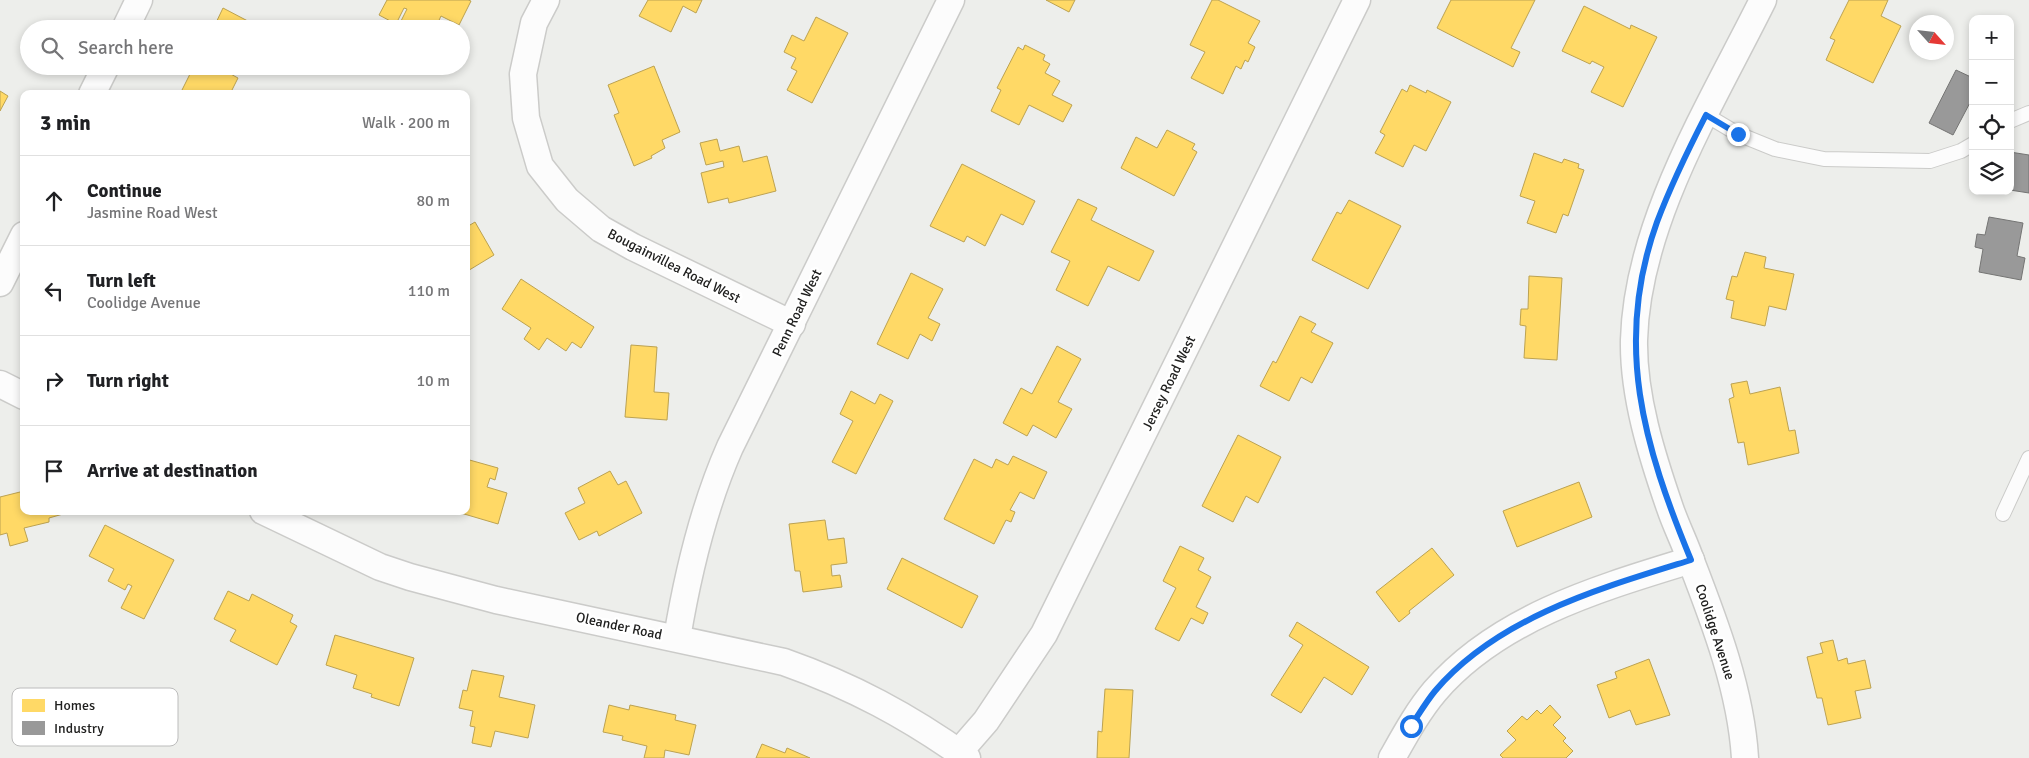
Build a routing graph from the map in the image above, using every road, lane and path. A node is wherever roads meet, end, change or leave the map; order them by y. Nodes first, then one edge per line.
1 (139, 0) edge
2 (546, 0) edge
3 (952, 0) edge
4 (1357, 0) edge
5 (1763, 0) edge
6 (129, 20) edge
7 (102, 75) edge
8 (94, 90) edge
9 (2029, 113) edge
10 (1706, 115) junction
11 (2014, 119) edge
12 (1969, 146) edge
13 (20, 243) edge
14 (0, 283) edge
15 (792, 324) junction
16 (0, 384) edge
17 (20, 394) edge
18 (2029, 458) edge
19 (2003, 514) dead end
20 (271, 515) edge
21 (1691, 560) junction
22 (677, 638) junction
23 (963, 755) edge
24 (1392, 758) edge
25 (1745, 758) edge

1 - 6 street
2 - 15 street, Bougainvillea Road West
3 - 15 street, Penn Road West
4 - 23 street, Jersey Road West
5 - 10 street, Coolidge Avenue
7 - 8 street
9 - 11 lane
10 - 12 lane
10 - 21 street, Coolidge Avenue
13 - 14 street
15 - 22 street, Penn Road West
16 - 17 street
18 - 19 lane
20 - 22 street, Oleander Road
21 - 24 street
21 - 25 street, Coolidge Avenue
22 - 23 street, Oleander Road

